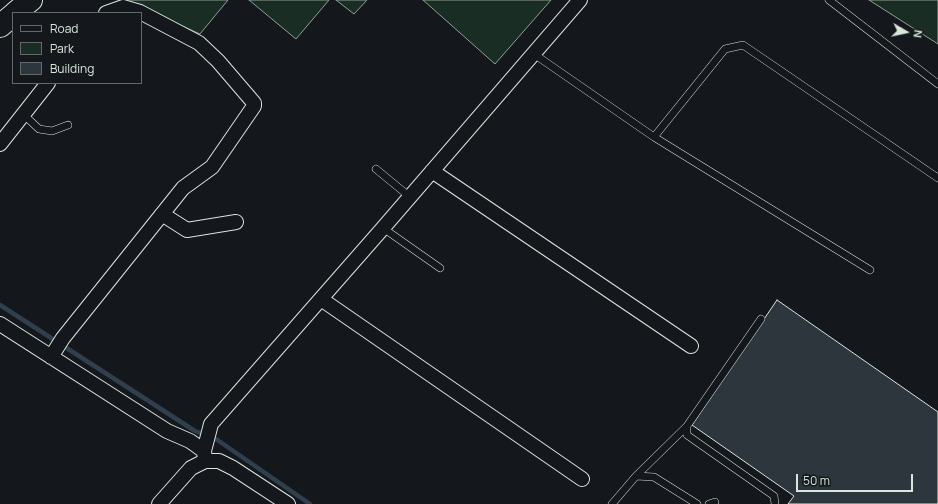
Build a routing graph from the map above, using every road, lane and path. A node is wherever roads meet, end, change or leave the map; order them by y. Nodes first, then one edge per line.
1 (31, 0) edge
2 (580, 0) edge
3 (829, 0) edge
4 (16, 12) edge
5 (108, 12) edge
6 (140, 12) edge
7 (142, 13) edge
8 (12, 16) edge
9 (0, 26) edge
10 (534, 54) junction
11 (47, 84) edge
12 (938, 84) edge
13 (23, 114) junction
14 (68, 125) dead end
15 (654, 137) junction
16 (0, 144) edge
17 (376, 168) dead end
18 (432, 171) junction
19 (938, 178) edge
20 (410, 197) junction
21 (162, 214) junction
22 (236, 222) dead end
23 (383, 228) junction
24 (440, 268) dead end
25 (870, 270) dead end
26 (321, 299) junction
27 (761, 319) dead end
28 (0, 324) edge
29 (691, 346) dead end
30 (53, 354) junction
31 (687, 426) junction
32 (205, 450) junction
33 (636, 476) junction
34 (582, 479) dead end
35 (159, 504) edge
36 (288, 504) edge
37 (612, 504) edge
38 (697, 504) edge
39 (775, 504) edge

1 - 4 highway
2 - 10 street
3 - 12 lane
5 - 6 street
7 - 21 street
8 - 9 highway
10 - 15 lane
10 - 18 street
11 - 13 street
13 - 14 lane
13 - 16 street
15 - 19 lane
15 - 25 lane
17 - 20 lane
18 - 20 street
18 - 29 street
20 - 23 street
21 - 22 street
21 - 30 street
23 - 24 lane
23 - 26 street
26 - 32 street
26 - 34 street
27 - 31 lane
28 - 30 street
30 - 32 street
31 - 33 lane
31 - 39 lane
32 - 35 street
32 - 36 street
33 - 37 lane
33 - 38 lane

